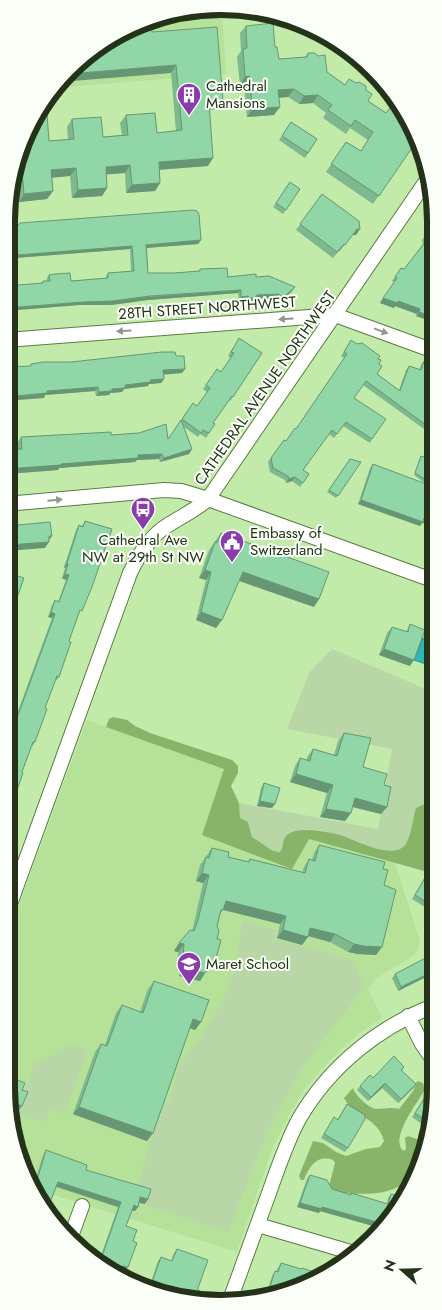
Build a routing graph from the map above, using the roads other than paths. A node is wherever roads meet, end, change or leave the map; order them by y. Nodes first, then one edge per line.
1 (424, 185) edge
2 (335, 315) junction
3 (15, 339) edge
4 (427, 348) edge
5 (208, 499) junction
6 (15, 503) edge
7 (427, 577) edge
8 (15, 890) edge
9 (427, 1008) edge
10 (408, 1016) junction
11 (427, 1051) edge
12 (82, 1206) dead end
13 (258, 1225) junction
14 (72, 1232) edge
15 (346, 1252) edge
16 (232, 1295) edge

1 - 2 street, CATHEDRAL AVENUE NORTHWEST
2 -> 3 street, 28TH STREET NORTHWEST
2 -> 4 street, 28TH STREET NORTHWEST
2 - 5 street, CATHEDRAL AVENUE NORTHWEST
6 -> 5 street
5 - 7 street
5 - 8 street, CATHEDRAL AVENUE NORTHWEST
9 - 10 street
10 - 11 street
10 - 13 street
12 - 14 street
13 - 15 street
13 - 16 street

